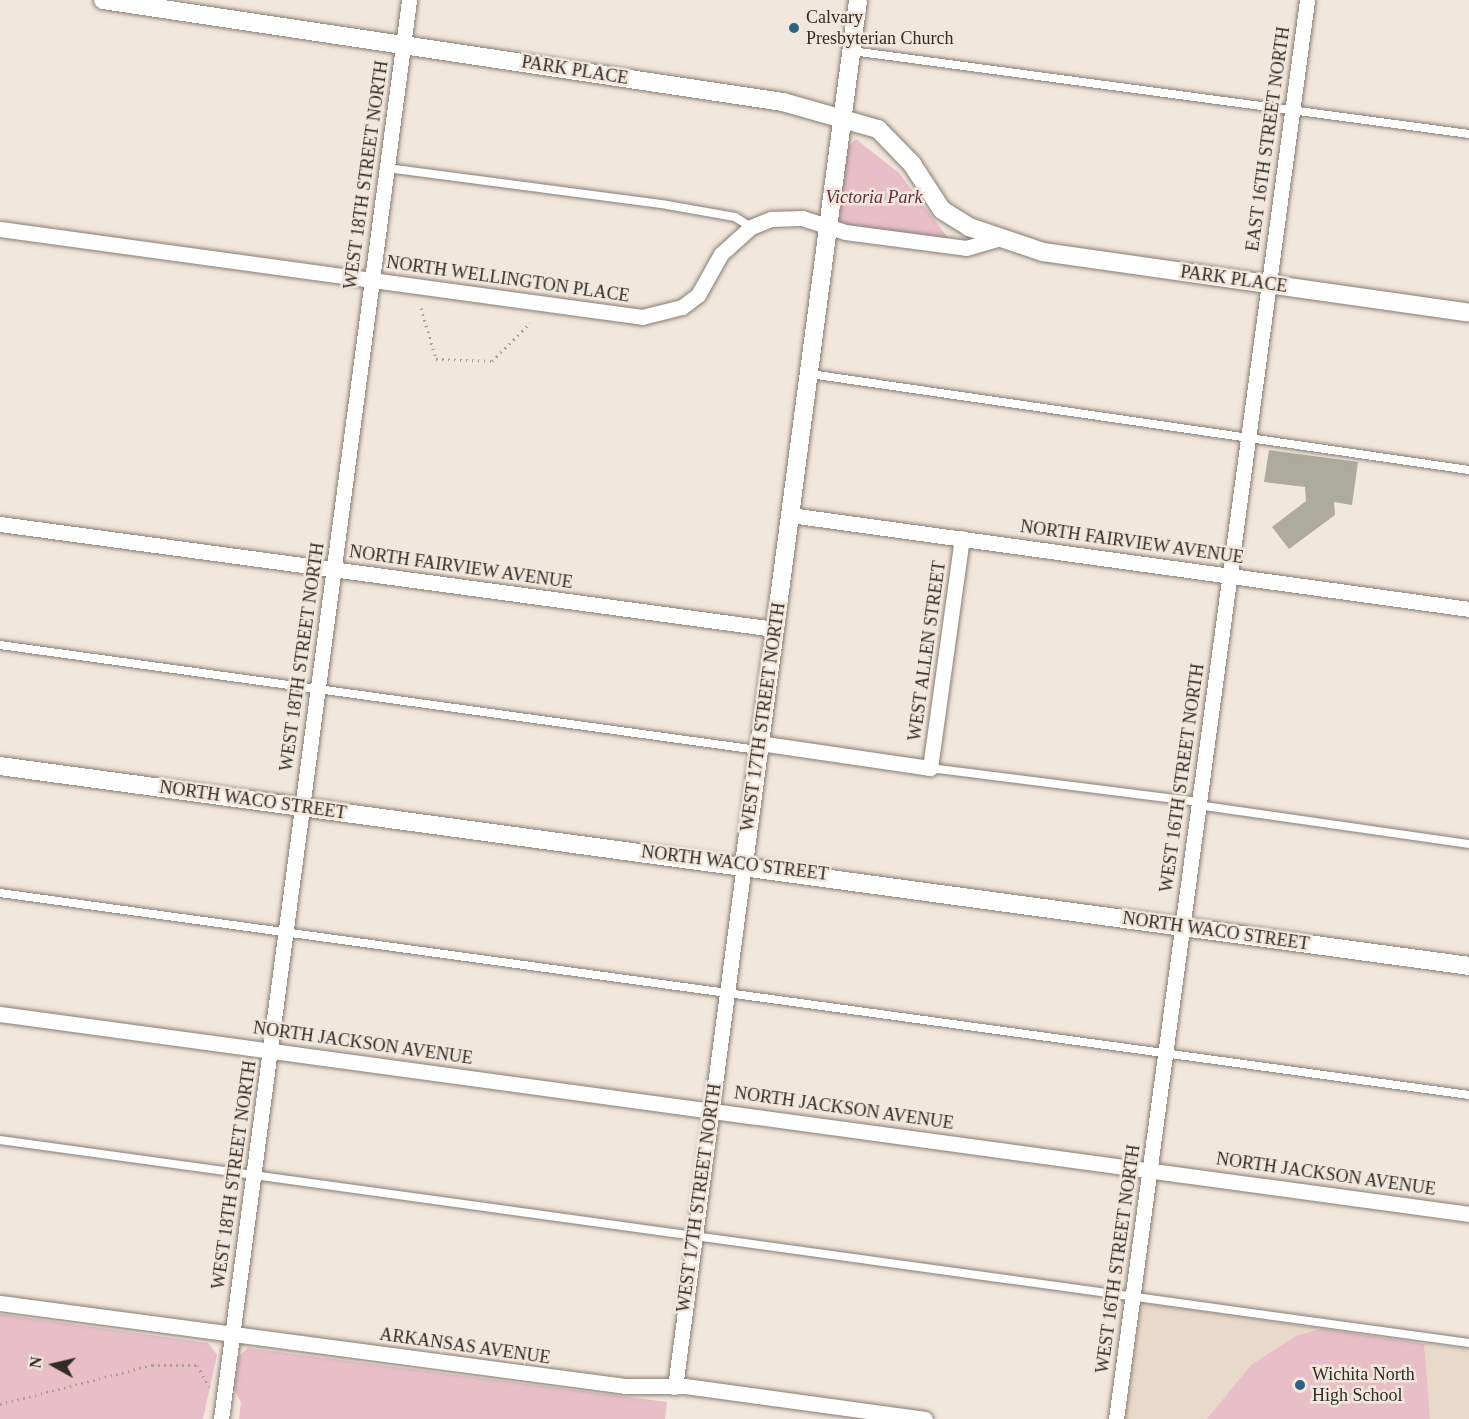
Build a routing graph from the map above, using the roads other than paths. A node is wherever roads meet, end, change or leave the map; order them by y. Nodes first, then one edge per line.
1 (103, 0) edge
2 (409, 0) edge
3 (858, 0) edge
4 (1307, 0) edge
5 (403, 43) junction
6 (852, 51) junction
7 (1292, 110) junction
8 (843, 118) junction
9 (1469, 134) edge
10 (387, 168) junction
11 (828, 225) junction
12 (751, 227) junction
13 (0, 229) edge
14 (1000, 238) junction
15 (372, 280) junction
16 (1268, 284) junction
17 (1469, 313) edge
18 (808, 374) junction
19 (1247, 439) junction
20 (1469, 470) edge
21 (790, 515) junction
22 (0, 524) edge
23 (962, 538) junction
24 (333, 570) junction
25 (1229, 576) junction
26 (1469, 609) edge
27 (775, 629) junction
28 (0, 645) edge
29 (318, 689) junction
30 (759, 746) junction
31 (0, 766) edge
32 (930, 768) junction
33 (1198, 803) junction
34 (302, 807) junction
35 (1469, 844) edge
36 (744, 864) junction
37 (0, 892) edge
38 (1182, 926) junction
39 (286, 932) junction
40 (1469, 966) edge
41 (726, 993) junction
42 (0, 1014) edge
43 (270, 1050) junction
44 (1165, 1053) junction
45 (1469, 1095) edge
46 (710, 1110) junction
47 (0, 1140) edge
48 (1150, 1169) junction
49 (254, 1174) junction
50 (1469, 1214) edge
51 (694, 1233) junction
52 (1132, 1295) junction
53 (0, 1303) edge
54 (232, 1335) junction
55 (1469, 1343) edge
56 (675, 1387) junction
57 (221, 1419) edge
58 (925, 1419) edge
59 (1116, 1419) edge

1 - 5 street, PARK PLACE
2 - 5 street, WEST 18TH STREET NORTH
3 - 6 street, WEST 17TH STREET NORTH
4 - 7 street, EAST 16TH STREET NORTH
5 - 8 street, PARK PLACE
5 - 10 street, WEST 18TH STREET NORTH
6 - 7 lane
6 - 8 street, WEST 17TH STREET NORTH
7 - 9 lane
7 - 16 street, EAST 16TH STREET NORTH
8 - 11 street, WEST 17TH STREET NORTH
8 - 14 street, PARK PLACE
10 - 12 lane
10 - 15 street, WEST 18TH STREET NORTH
11 - 12 street, NORTH WELLINGTON PLACE
11 - 14 street
11 - 18 street, WEST 17TH STREET NORTH
12 - 15 street, NORTH WELLINGTON PLACE
13 - 15 street, NORTH WELLINGTON PLACE
14 - 16 street, PARK PLACE
15 - 24 street, WEST 18TH STREET NORTH
16 - 17 street, PARK PLACE
16 - 19 street, WEST 16TH STREET NORTH
18 - 19 lane
18 - 21 street, WEST 17TH STREET NORTH
19 - 20 lane
19 - 25 street, WEST 16TH STREET NORTH
21 - 23 street, NORTH FAIRVIEW AVENUE
21 - 27 street, WEST 17TH STREET NORTH
22 - 24 street, NORTH FAIRVIEW AVENUE
23 - 25 street, NORTH FAIRVIEW AVENUE
23 - 32 street, WEST ALLEN STREET
24 - 27 street, NORTH FAIRVIEW AVENUE
24 - 29 street, WEST 18TH STREET NORTH
25 - 26 street, NORTH FAIRVIEW AVENUE
25 - 33 street, WEST 16TH STREET NORTH
27 - 30 street, WEST 17TH STREET NORTH
28 - 29 lane
29 - 30 lane
29 - 34 street, WEST 18TH STREET NORTH
30 - 32 street
30 - 36 street, WEST 17TH STREET NORTH
31 - 34 street, NORTH WACO STREET
32 - 33 lane
33 - 35 lane
33 - 38 street, WEST 16TH STREET NORTH
34 - 36 street, NORTH WACO STREET
34 - 39 street, WEST 18TH STREET NORTH
36 - 38 street, NORTH WACO STREET
36 - 41 street, WEST 17TH STREET NORTH
37 - 39 lane
38 - 40 street, NORTH WACO STREET
38 - 44 street, WEST 16TH STREET NORTH
39 - 41 lane
39 - 43 street, WEST 18TH STREET NORTH
41 - 44 lane
41 - 46 street, WEST 17TH STREET NORTH
42 - 43 street, NORTH JACKSON AVENUE
43 - 46 street, NORTH JACKSON AVENUE
43 - 49 street, WEST 18TH STREET NORTH
44 - 45 lane
44 - 48 street, WEST 16TH STREET NORTH
46 - 48 street, NORTH JACKSON AVENUE
46 - 51 street, WEST 17TH STREET NORTH
47 - 49 lane
48 - 50 street, NORTH JACKSON AVENUE
48 - 52 street, WEST 16TH STREET NORTH
49 - 51 lane
49 - 54 street, WEST 18TH STREET NORTH
51 - 52 lane
51 - 56 street, WEST 17TH STREET NORTH
52 - 55 lane
52 - 59 street, WEST 16TH STREET NORTH
53 - 54 street, ARKANSAS AVENUE
54 - 56 street, ARKANSAS AVENUE
54 - 57 street, WEST 18TH STREET NORTH
56 - 58 street, ARKANSAS AVENUE

